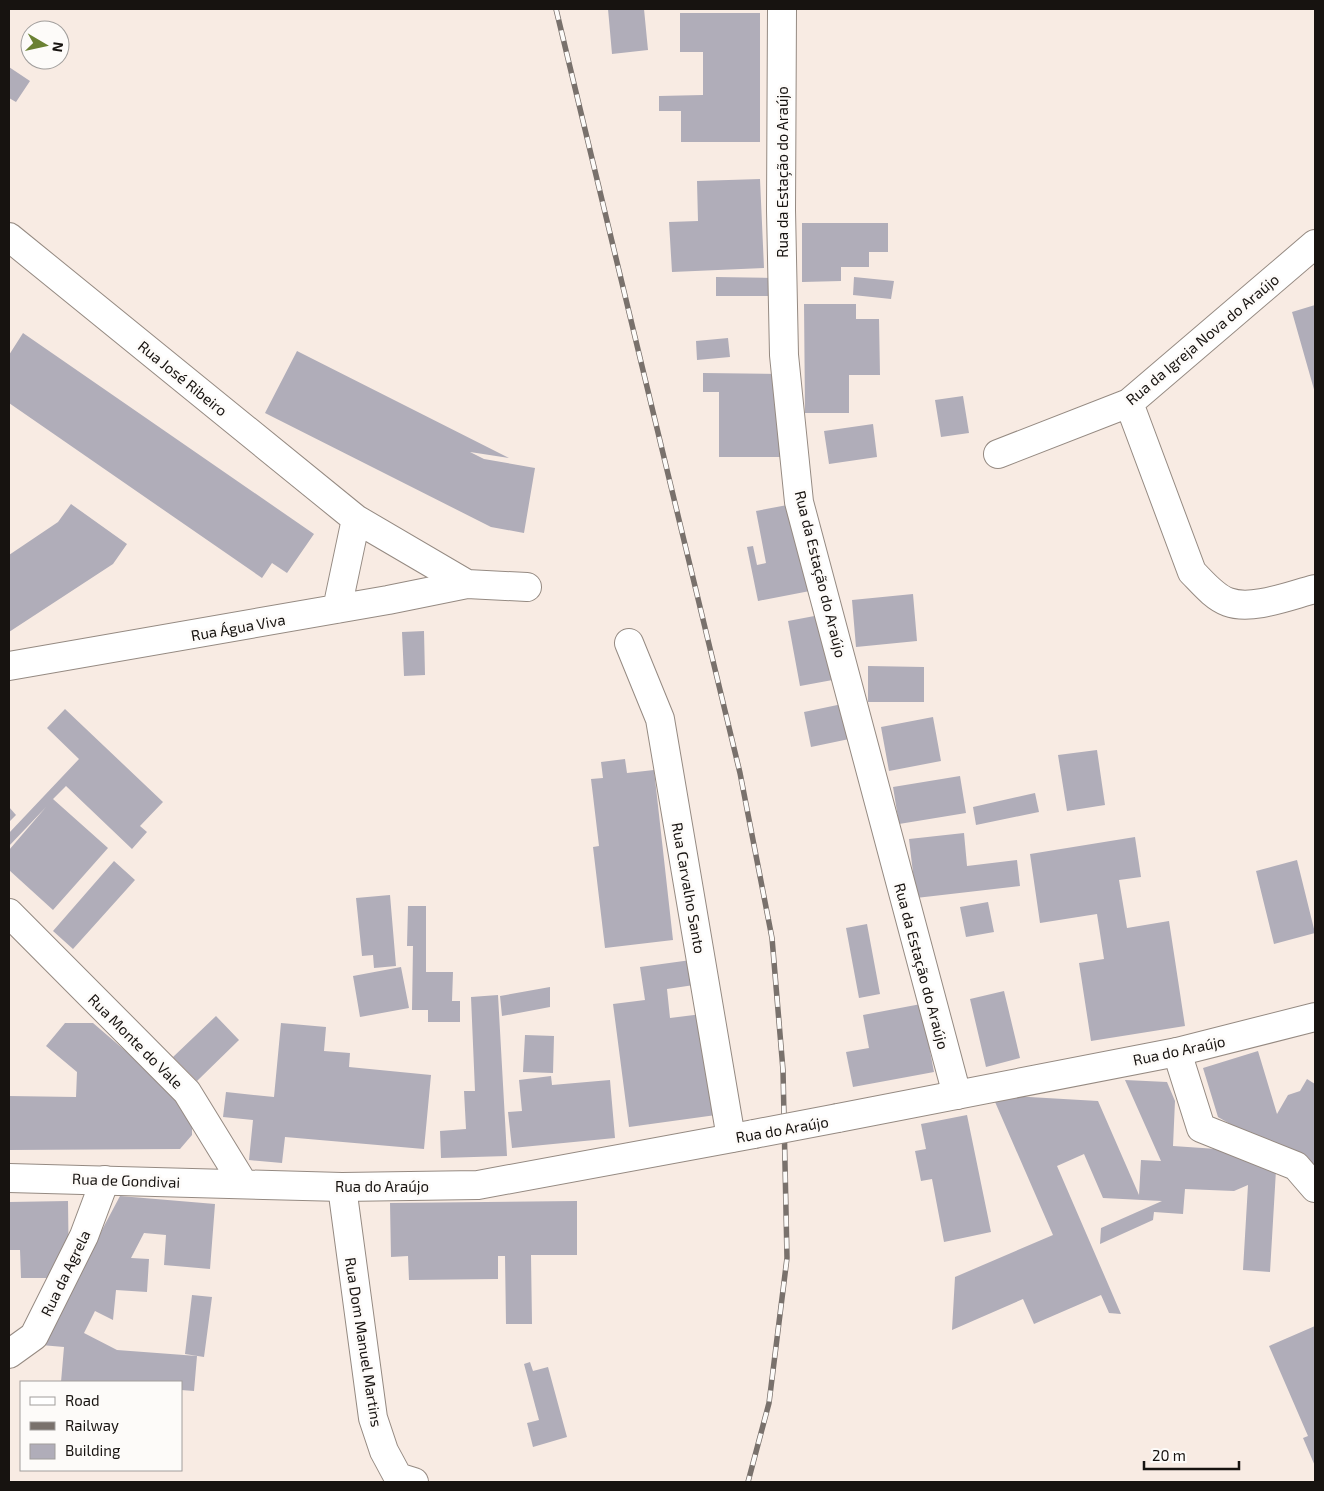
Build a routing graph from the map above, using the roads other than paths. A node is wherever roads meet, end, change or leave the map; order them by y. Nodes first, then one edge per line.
1 (782, 9) edge
2 (9, 238) edge
3 (1315, 244) edge
4 (1129, 403) junction
5 (998, 454) dead end
6 (356, 518) junction
7 (467, 584) junction
8 (527, 587) dead end
9 (1315, 589) edge
10 (337, 609) junction
11 (629, 643) dead end
12 (9, 666) edge
13 (9, 913) edge
14 (1315, 1017) edge
15 (1177, 1052) junction
16 (957, 1095) junction
17 (742, 1136) junction
18 (9, 1178) edge
19 (105, 1180) junction
20 (242, 1184) junction
21 (342, 1187) junction
22 (1315, 1188) edge
23 (9, 1354) edge
24 (414, 1482) edge

1 - 16 street, Rua da Estação do Araújo
2 - 6 street, Rua José Ribeiro
3 - 4 street, Rua da Igreja Nova do Araújo
4 - 5 street, Rua da Igreja Nova do Araújo
4 - 9 street
6 - 7 street, Rua José Ribeiro
6 - 10 street
7 - 8 street, Rua José Ribeiro
7 - 10 street, Rua Água Viva
10 - 12 street, Rua Água Viva
11 - 17 street, Rua Carvalho Santo
13 - 20 street, Rua Monte do Vale
14 - 15 street, Rua do Araújo
15 - 16 street, Rua do Araújo
15 - 22 street
16 - 17 street, Rua do Araújo, bridge
17 - 21 street, Rua do Araújo
18 - 19 street, Rua de Gondivai
19 - 20 street, Rua de Gondivai
19 - 23 street, Rua da Agrela
20 - 21 street, Rua do Araújo
21 - 24 street, Rua Dom Manuel Martins

